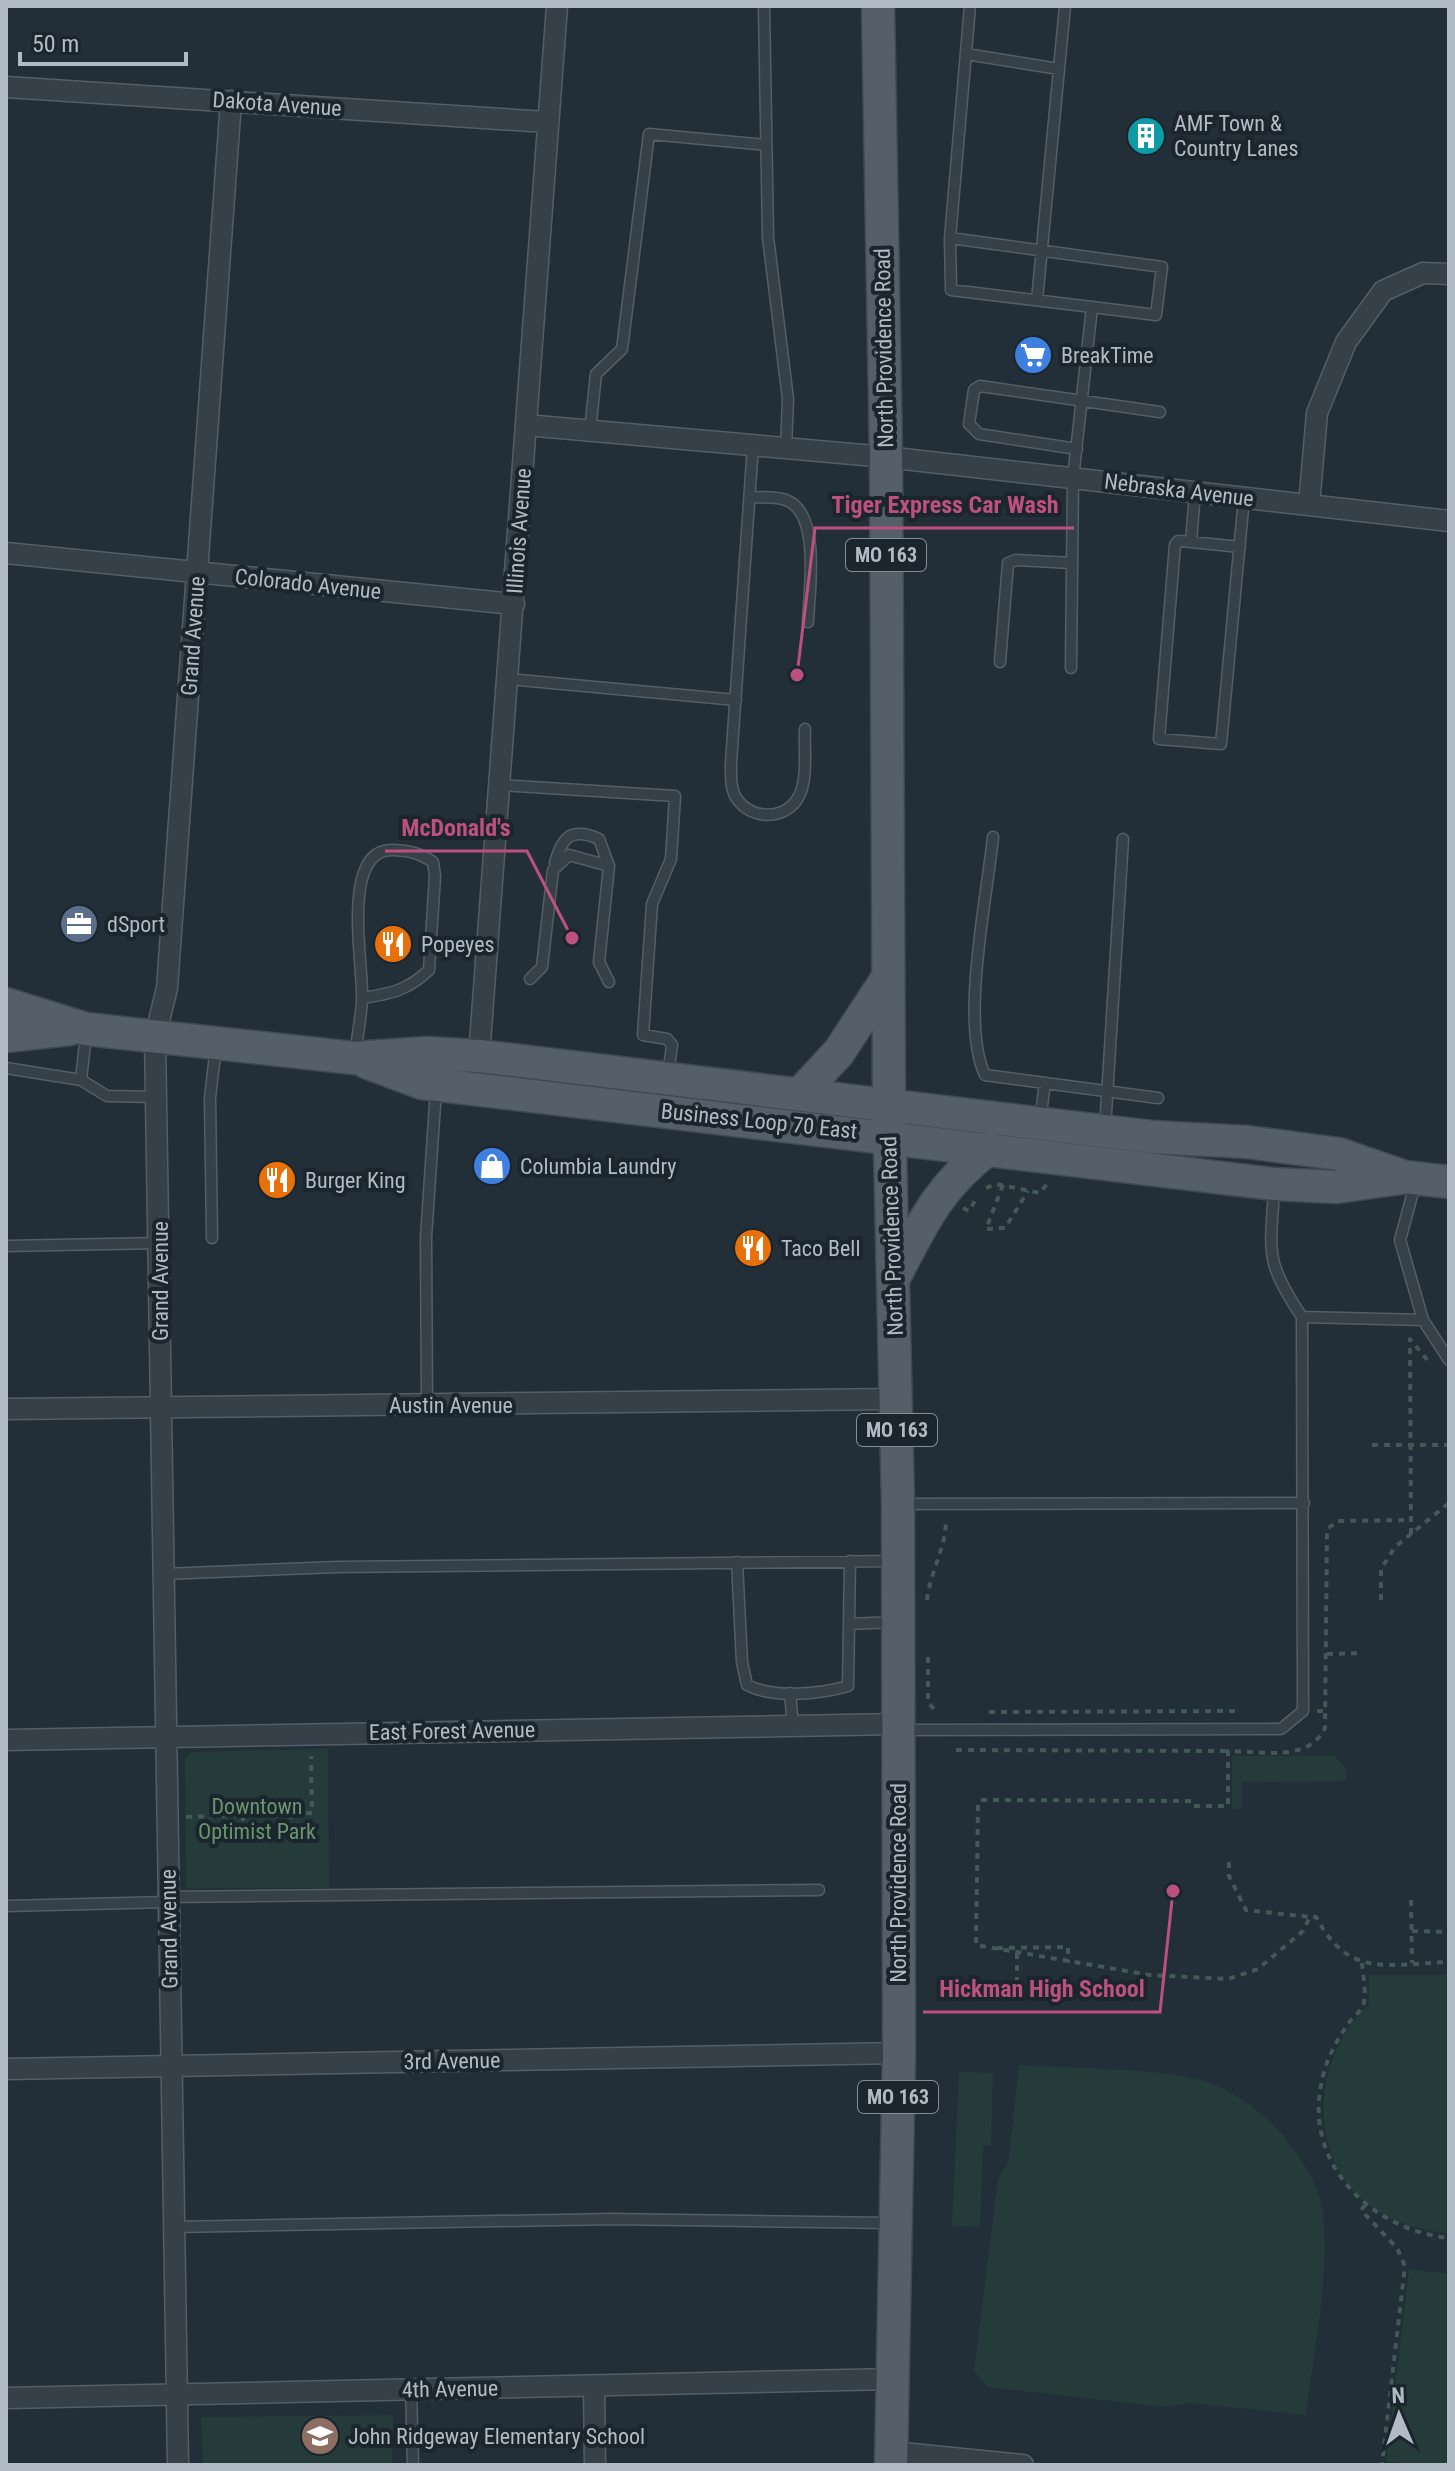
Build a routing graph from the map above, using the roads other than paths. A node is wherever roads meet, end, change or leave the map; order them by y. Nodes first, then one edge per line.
1 (557, 6) edge
2 (764, 6) edge
3 (878, 6) edge
4 (970, 6) edge
5 (1065, 6) edge
6 (966, 54) junction
7 (1059, 69) junction
8 (6, 87) edge
9 (231, 101) junction
10 (547, 122) junction
11 (766, 145) junction
12 (950, 238) junction
13 (1040, 250) junction
14 (1449, 274) edge
15 (1037, 300) junction
16 (1092, 307) junction
17 (1082, 401) junction
18 (1160, 412) dead end
19 (526, 425) junction
20 (590, 431) junction
21 (753, 445) junction
22 (786, 448) junction
23 (1077, 449) junction
24 (886, 457) junction
25 (1073, 478) junction
26 (1195, 492) junction
27 (750, 497) junction
28 (1244, 498) junction
29 (1309, 505) junction
30 (1449, 521) edge
31 (1191, 542) junction
32 (1240, 547) junction
33 (6, 553) edge
34 (1072, 563) junction
35 (198, 573) junction
36 (514, 604) junction
37 (808, 622) dead end
38 (1000, 662) dead end
39 (1071, 668) dead end
40 (508, 679) junction
41 (736, 700) junction
42 (805, 729) dead end
43 (500, 785) junction
44 (993, 837) dead end
45 (1123, 839) dead end
46 (609, 866) junction
47 (553, 870) junction
48 (888, 977) junction
49 (530, 979) dead end
50 (609, 982) dead end
51 (362, 998) junction
52 (6, 1004) edge
53 (81, 1029) junction
54 (6, 1036) edge
55 (155, 1037) junction
56 (217, 1044) junction
57 (479, 1056) junction
58 (354, 1058) junction
59 (6, 1068) edge
60 (668, 1078) junction
61 (81, 1080) junction
62 (1045, 1083) junction
63 (436, 1084) junction
64 (1110, 1091) junction
65 (801, 1093) junction
66 (157, 1097) junction
67 (1158, 1098) dead end
68 (889, 1104) junction
69 (1040, 1123) junction
70 (1105, 1131) junction
71 (890, 1136) junction
72 (988, 1149) junction
73 (1410, 1178) junction
74 (1449, 1182) edge
75 (1274, 1184) junction
76 (212, 1238) dead end
77 (160, 1243) junction
78 (6, 1246) edge
79 (894, 1277) junction
80 (1302, 1317) junction
81 (1423, 1320) junction
82 (1449, 1360) edge
83 (896, 1399) junction
84 (161, 1405) junction
85 (427, 1405) junction
86 (6, 1409) edge
87 (1304, 1503) junction
88 (898, 1505) junction
89 (850, 1561) junction
90 (898, 1561) junction
91 (737, 1562) junction
92 (164, 1574) junction
93 (898, 1622) junction
94 (849, 1624) junction
95 (790, 1693) junction
96 (793, 1726) junction
97 (898, 1727) junction
98 (168, 1737) junction
99 (6, 1740) edge
100 (819, 1890) dead end
101 (168, 1900) junction
102 (6, 1906) edge
103 (899, 2053) junction
104 (170, 2066) junction
105 (6, 2069) edge
106 (896, 2223) junction
107 (173, 2227) junction
108 (894, 2379) junction
109 (594, 2386) junction
110 (411, 2389) junction
111 (177, 2394) junction
112 (6, 2398) edge
113 (891, 2458) edge
114 (178, 2465) edge
115 (413, 2465) edge
116 (595, 2465) edge
117 (1023, 2465) edge

1 - 10 street, Illinois Avenue
2 - 11 lane
3 - 24 main road, North Providence Road / MO 163
4 - 6 lane
5 - 7 lane
6 - 7 lane
6 - 12 lane
7 - 13 lane
8 - 9 street, Dakota Avenue
9 - 10 street, Dakota Avenue
9 - 35 street, Grand Avenue
10 - 19 street, Illinois Avenue
11 - 20 lane
11 - 22 lane
12 - 13 lane
12 - 15 lane
13 - 15 lane
13 - 16 lane
14 - 29 street
15 - 16 lane
16 - 17 lane
17 - 18 lane
17 - 23 lane
17 - 23 lane
19 - 20 street, Nebraska Avenue
19 - 36 street, Illinois Avenue
20 - 21 street, Nebraska Avenue
21 - 22 street, Nebraska Avenue
21 - 27 lane
22 - 24 street, Nebraska Avenue
23 - 25 lane
24 - 25 street, Nebraska Avenue
24 - 48 main road, North Providence Road / MO 163
25 - 26 street, Nebraska Avenue
25 - 34 lane
26 - 28 street, Nebraska Avenue
26 - 31 lane
27 - 37 lane
27 - 41 lane
28 - 29 street, Nebraska Avenue
28 - 32 lane
29 - 30 street, Nebraska Avenue
31 - 32 lane
31 - 32 lane
33 - 35 street, Colorado Avenue
34 - 38 lane
34 - 39 lane
35 - 36 street, Colorado Avenue
35 - 55 street, Grand Avenue
36 - 40 street, Illinois Avenue
40 - 41 lane
40 - 43 street, Illinois Avenue
41 - 42 lane
43 - 57 street, Illinois Avenue
43 - 60 lane
44 - 62 lane
45 - 64 lane
46 - 47 lane
46 - 47 lane
46 - 50 lane
47 - 49 lane
48 - 65 main road
48 - 68 main road, North Providence Road / MO 163
51 - 51 lane
51 - 58 lane
52 - 53 main road, Business Loop 70 East
53 - 54 main road, Business Loop 70 East
53 - 55 main road, Business Loop 70 East
53 - 61 lane
55 - 56 main road, Business Loop 70 East
55 - 66 street, Grand Avenue
56 - 58 main road, Business Loop 70 East
56 - 76 lane
57 - 58 main road, Business Loop 70 East
57 - 60 main road, Business Loop 70 East
58 - 63 main road, Business Loop 70 East
59 - 61 lane
60 - 65 main road, Business Loop 70 East
61 - 66 lane
62 - 64 lane
62 - 69 lane
63 - 71 main road, Business Loop 70 East
63 - 85 lane
64 - 67 lane
64 - 70 lane
65 - 68 main road, Business Loop 70 East
66 - 77 street, Grand Avenue
68 - 69 main road, Business Loop 70 East
68 - 71 main road, North Providence Road / MO 163
69 - 70 main road, Business Loop 70 East
70 - 73 main road, Business Loop 70 East
71 - 72 main road, Business Loop 70 East
71 - 79 main road, North Providence Road / MO 163
72 - 75 main road, Business Loop 70 East
72 - 79 main road
73 - 74 main road, Business Loop 70 East
73 - 75 main road, Business Loop 70 East
73 - 81 lane
75 - 80 lane
77 - 78 lane
77 - 84 street, Grand Avenue
79 - 83 main road, North Providence Road / MO 163
80 - 81 lane
80 - 87 lane
81 - 82 lane
83 - 85 street, Austin Avenue
83 - 88 main road, North Providence Road / MO 163
84 - 85 street, Austin Avenue
84 - 86 street, Austin Avenue
84 - 92 street, Grand Avenue
87 - 88 lane
87 - 97 lane
88 - 90 main road, North Providence Road / MO 163
89 - 90 lane
89 - 91 lane
89 - 94 lane
90 - 93 main road, North Providence Road / MO 163
91 - 92 lane
91 - 95 lane
92 - 98 street, Grand Avenue
93 - 94 lane
93 - 97 main road, North Providence Road / MO 163
94 - 95 lane
95 - 96 lane
96 - 97 street, East Forest Avenue
96 - 98 street, East Forest Avenue
97 - 103 main road, North Providence Road / MO 163
98 - 99 street, East Forest Avenue
98 - 101 street, Grand Avenue
100 - 101 lane
101 - 102 lane
101 - 104 street, Grand Avenue
103 - 104 street, 3rd Avenue
103 - 106 main road, North Providence Road / MO 163
104 - 105 street, 3rd Avenue
104 - 107 street, Grand Avenue
106 - 107 lane
106 - 108 main road, North Providence Road / MO 163
107 - 111 street, Grand Avenue
108 - 109 street, 4th Avenue
108 - 113 main road, North Providence Road / MO 163
109 - 110 street, 4th Avenue
109 - 116 street
110 - 111 street, 4th Avenue
110 - 115 lane
111 - 112 street, 4th Avenue
111 - 114 street, Grand Avenue
113 - 117 street

